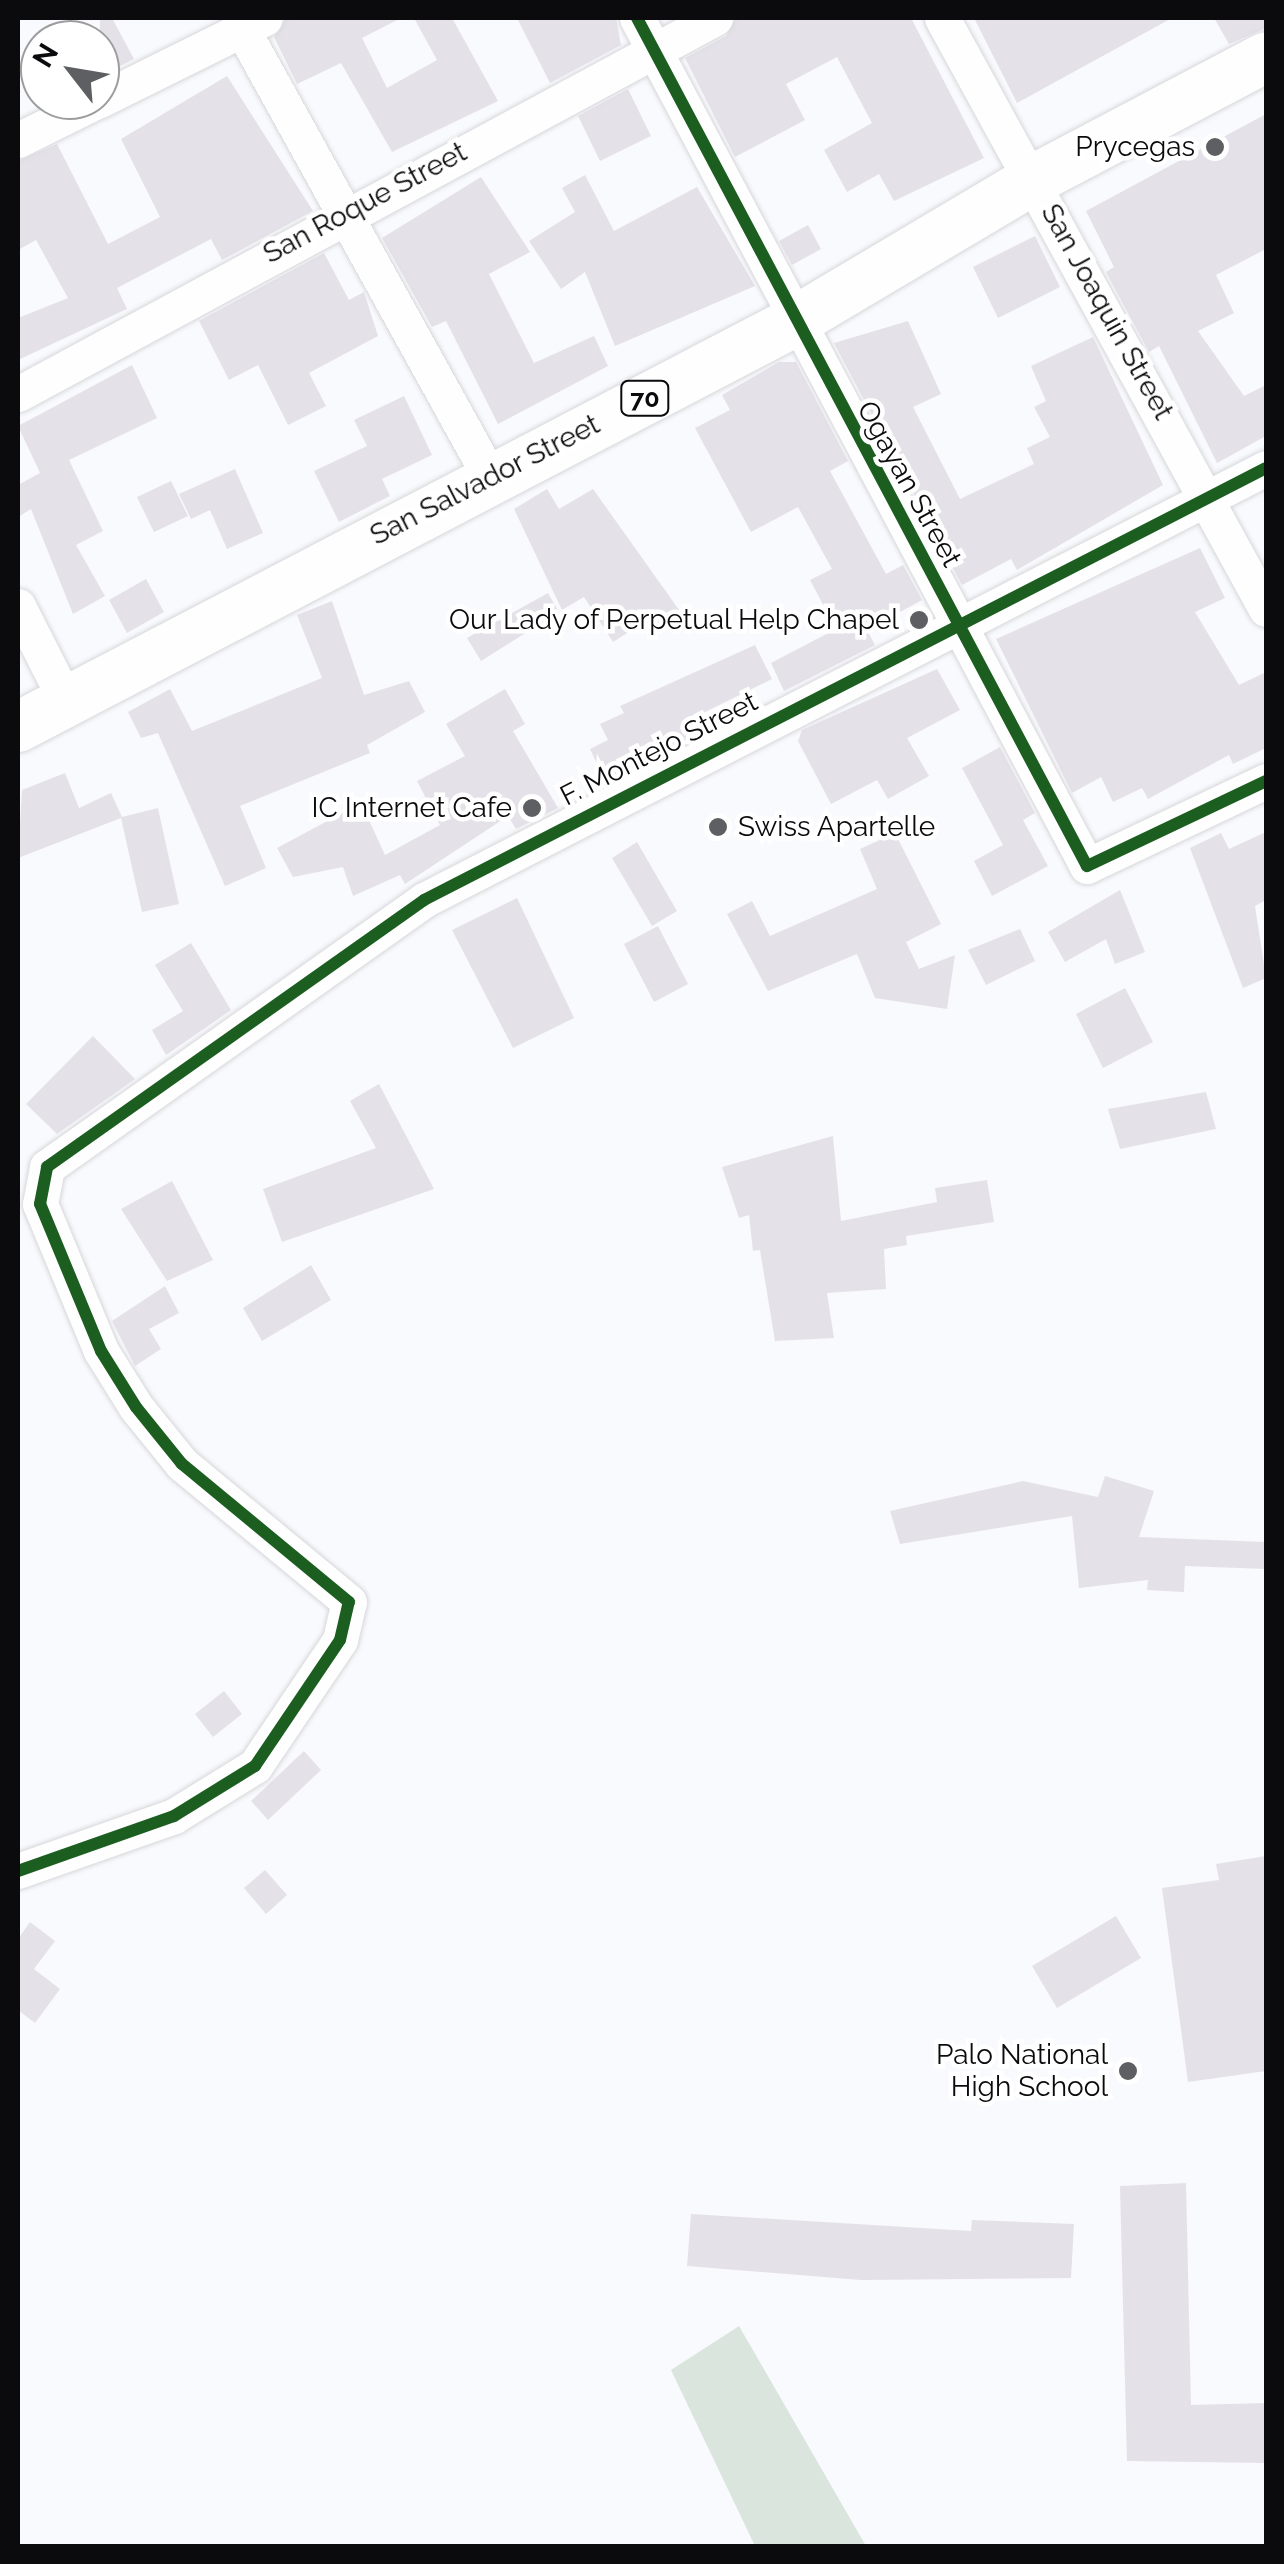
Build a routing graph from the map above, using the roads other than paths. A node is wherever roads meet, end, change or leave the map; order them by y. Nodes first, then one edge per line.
1 (637, 18) edge
2 (715, 18) edge
3 (942, 18) edge
4 (254, 24) edge
5 (656, 51) junction
6 (1266, 57) edge
7 (120, 90) edge
8 (59, 120) edge
9 (18, 140) edge
10 (1035, 178) junction
11 (345, 212) junction
12 (792, 323) junction
13 (18, 394) edge
14 (1266, 468) edge
15 (490, 477) junction
16 (1208, 498) junction
17 (18, 606) edge
18 (1266, 609) edge
19 (958, 624) junction
20 (66, 699) junction
21 (18, 727) edge
22 (1266, 781) edge
23 (18, 1871) edge

1 - 5 street, Ogayan Street
2 - 5 street, San Roque Street
3 - 10 street, San Joaquin Street
4 - 7 street
4 - 11 street
5 - 11 street, San Roque Street
5 - 12 street, Ogayan Street
6 - 10 highway, San Salvador Street / 70
8 - 9 street
10 - 12 highway, San Salvador Street / 70
10 - 16 street, San Joaquin Street
11 - 13 street, San Roque Street
11 - 15 street
12 - 15 highway, San Salvador Street / 70
12 - 19 street, Ogayan Street
14 - 16 street, F. Montejo Street
15 - 20 highway, San Salvador Street / 70
16 - 18 street, San Joaquin Street
16 - 19 street, F. Montejo Street
17 - 20 street
19 - 22 street, Ogayan Street
19 - 23 street, F. Montejo Street
20 - 21 highway, San Salvador Street / 70

